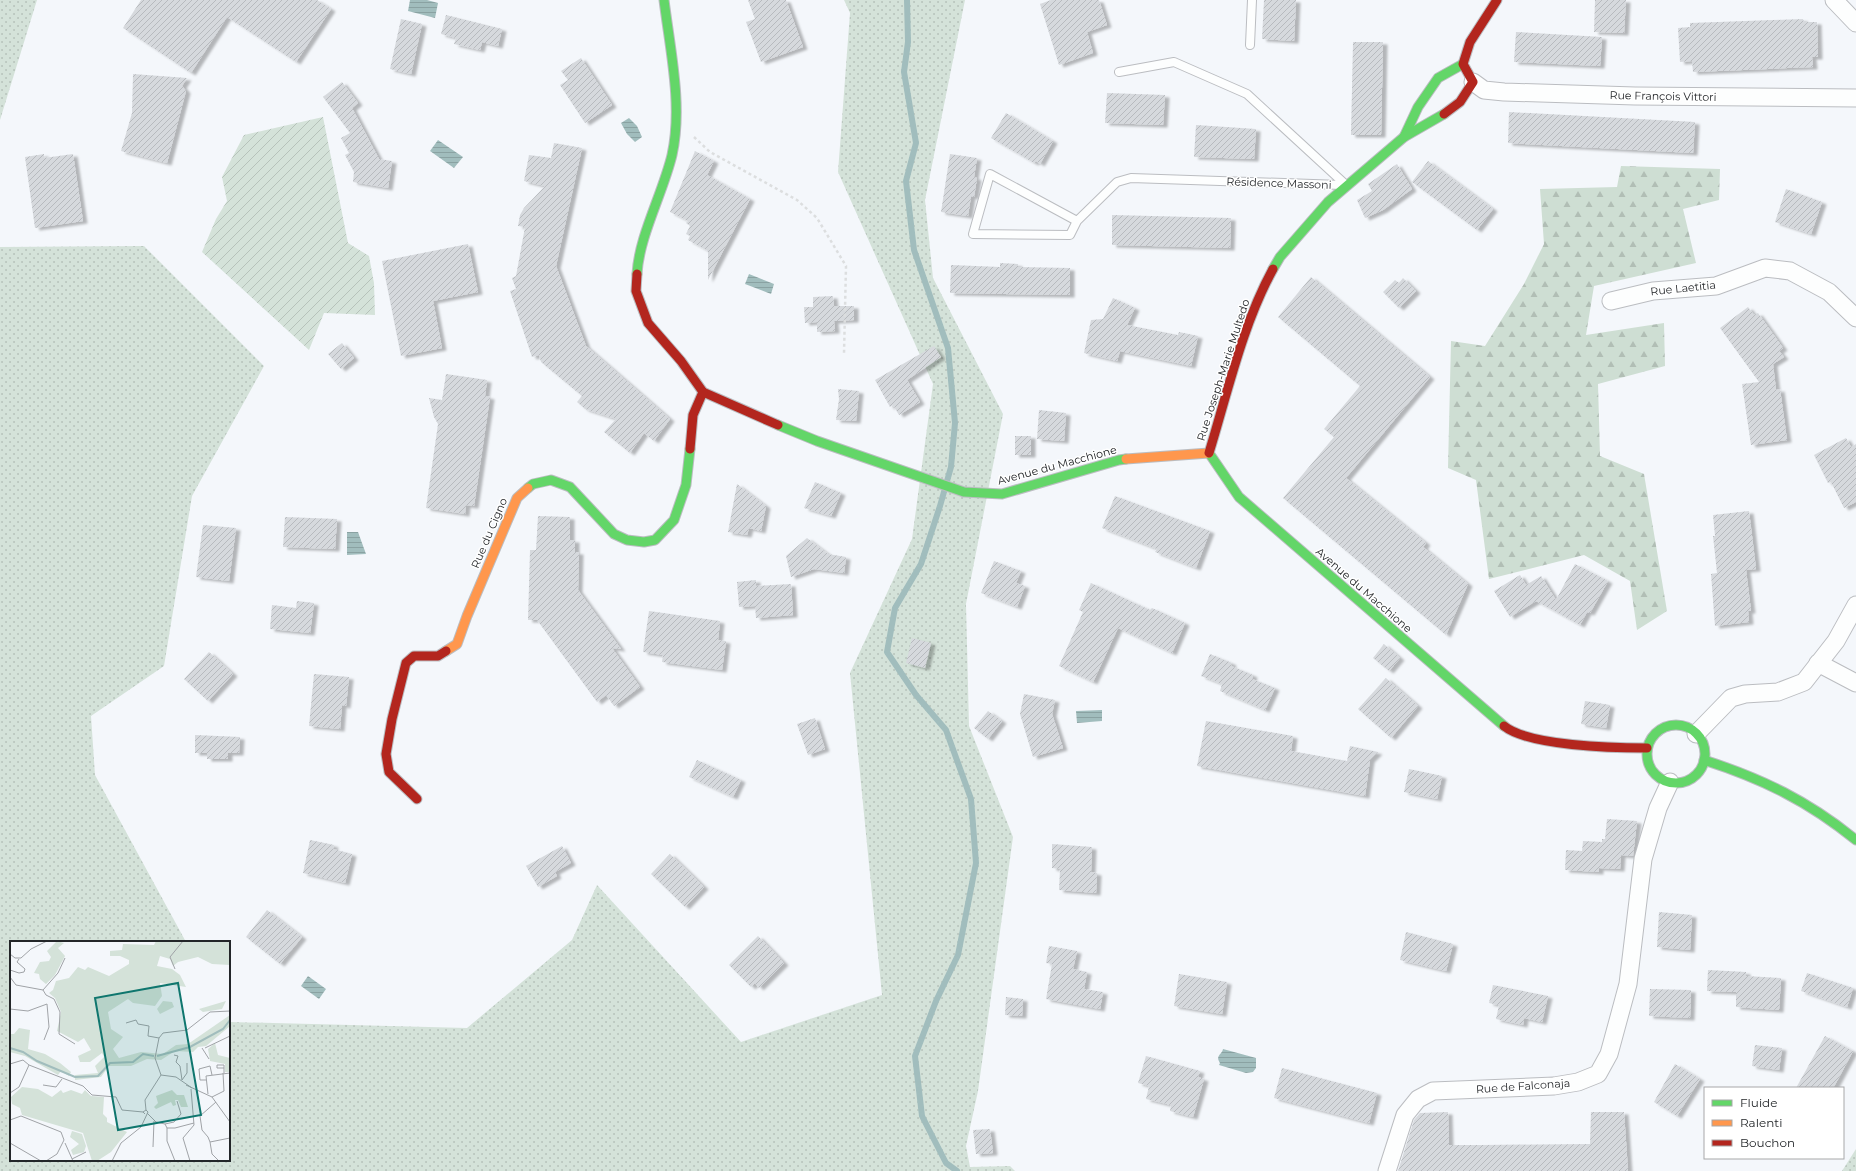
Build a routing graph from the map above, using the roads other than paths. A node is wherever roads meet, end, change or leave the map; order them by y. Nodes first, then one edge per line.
1 (664, 0) edge
2 (1252, 0) edge
3 (1496, 0) edge
4 (1834, 0) edge
5 (1856, 22) edge
6 (1250, 45) dead end
7 (1463, 64) junction
8 (1118, 72) dead end
9 (1473, 82) junction
10 (1856, 98) edge
11 (1404, 137) junction
12 (1347, 185) junction
13 (1077, 221) junction
14 (1611, 301) dead end
15 (1856, 318) edge
16 (703, 392) junction
17 (1209, 453) junction
18 (1856, 605) edge
19 (1818, 663) junction
20 (1856, 683) edge
21 (1696, 734) junction
22 (1647, 748) junction
23 (1704, 760) junction
24 (1670, 782) junction
25 (417, 799) dead end
26 (1856, 840) edge
27 (1387, 1171) edge

1 - 16 main road, Avenue du Macchione
2 - 6 lane
3 - 7 main road
4 - 5 street
7 - 9 main road
7 - 11 main road, Rue Joseph-Marie Multedo
8 - 12 lane, Résidence Massoni
9 - 10 street, Rue François Vittori
9 - 11 main road, Rue Joseph-Marie Multedo
11 - 12 main road, Rue Joseph-Marie Multedo
12 - 13 lane, Résidence Massoni
12 - 17 main road, Rue Joseph-Marie Multedo
13 - 13 lane, Résidence Massoni
14 - 15 street, Rue Laetitia
16 - 17 main road, Avenue du Macchione
16 - 25 main road, Rue du Cigno
17 - 22 main road, Avenue du Macchione
18 - 19 street
19 - 20 street
19 - 21 street
21 - 22 main road
21 - 23 main road
22 - 24 main road
23 - 24 main road
23 - 26 main road
24 - 27 street, Rue de Falconaja

